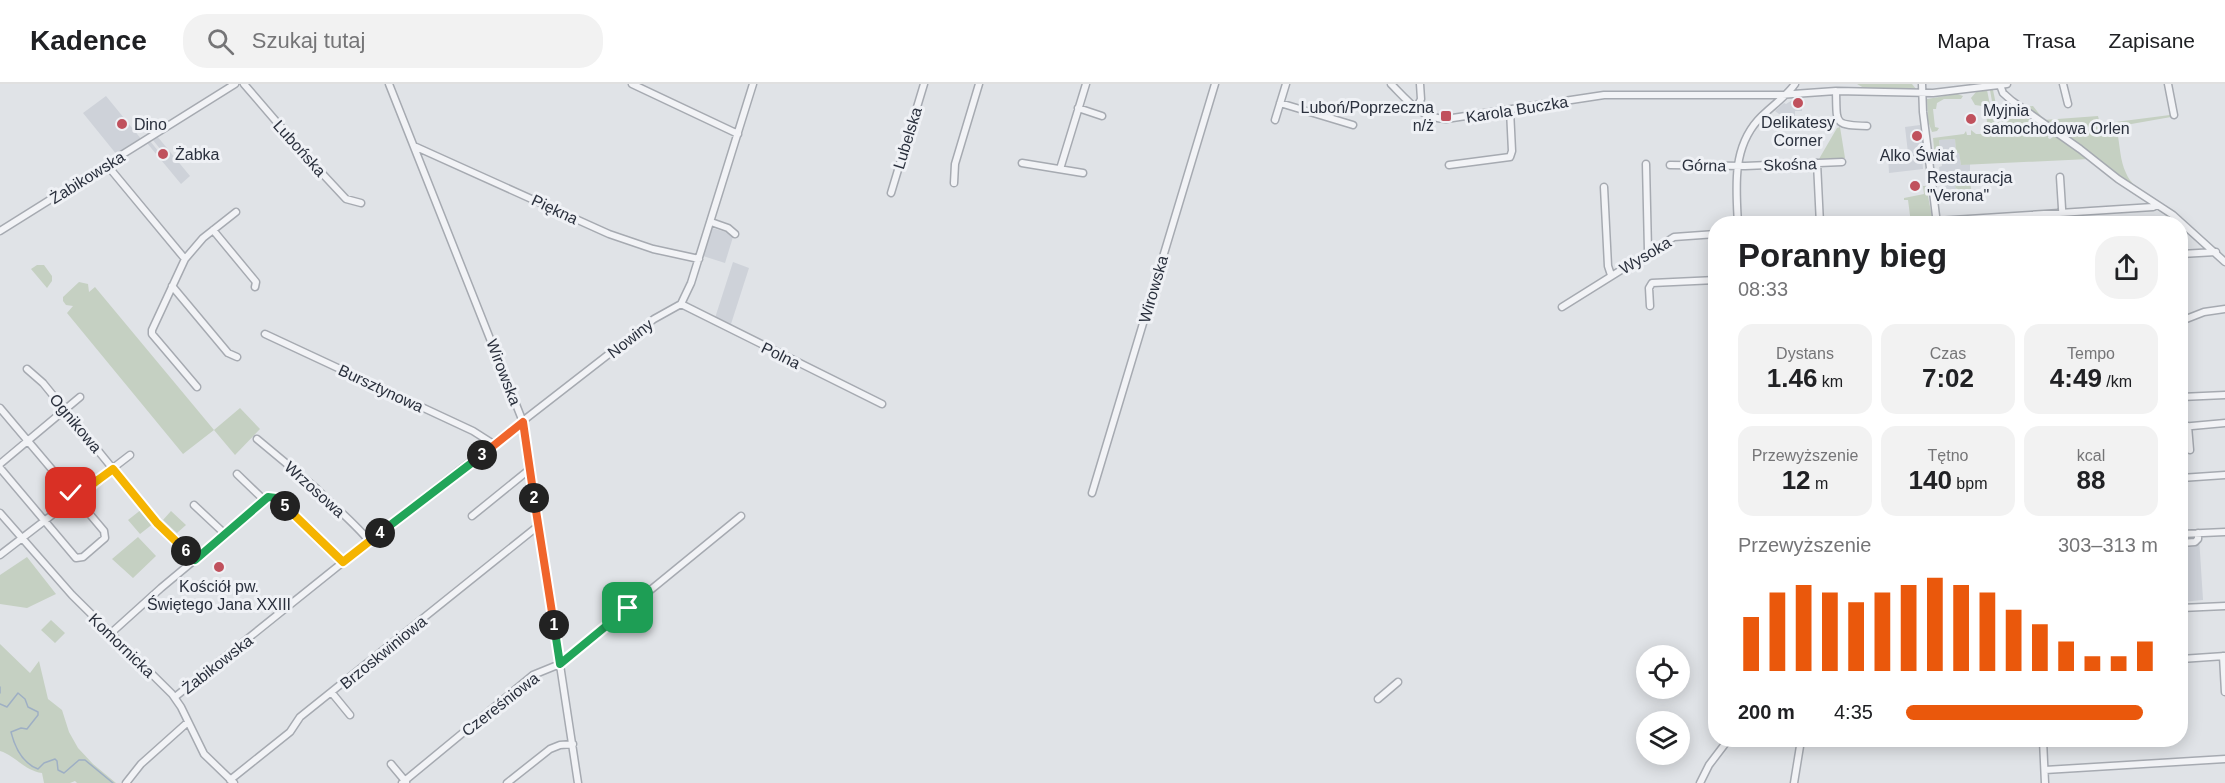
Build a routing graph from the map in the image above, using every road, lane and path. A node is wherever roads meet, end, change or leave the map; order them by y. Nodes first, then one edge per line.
1 (235, 84) edge
2 (244, 84) edge
3 (389, 84) edge
4 (632, 84) edge
5 (753, 84) edge
6 (924, 84) edge
7 (980, 84) edge
8 (1086, 84) edge
9 (1215, 84) edge
10 (1286, 84) edge
11 (1390, 84) edge
12 (1420, 84) edge
13 (1795, 84) edge
14 (1922, 84) edge
15 (2007, 84) edge
16 (2063, 84) edge
17 (2168, 84) edge
18 (2000, 85) edge
19 (1836, 92) junction
20 (1922, 93) junction
21 (1787, 94) junction
22 (1764, 95) junction
23 (1280, 104) junction
24 (2068, 104) dead end
25 (1771, 107) junction
26 (1078, 108) junction
27 (1416, 109) junction
28 (1510, 110) junction
29 (2174, 115) dead end
30 (1102, 116) dead end
31 (1275, 120) dead end
32 (1353, 126) dead end
33 (1867, 126) dead end
34 (738, 135) junction
35 (414, 146) junction
36 (1842, 162) dead end
37 (1022, 163) dead end
38 (1817, 163) junction
39 (1646, 164) dead end
40 (107, 165) junction
41 (1449, 165) dead end
42 (1670, 165) dead end
43 (1737, 166) junction
44 (1060, 169) junction
45 (1083, 173) dead end
46 (2060, 177) dead end
47 (954, 183) dead end
48 (1604, 187) dead end
49 (891, 193) dead end
50 (361, 203) dead end
51 (2157, 205) junction
52 (236, 212) dead end
53 (2062, 213) junction
54 (1738, 216) edge
55 (1820, 216) edge
56 (1936, 216) edge
57 (2020, 216) edge
58 (2062, 216) edge
59 (2174, 216) edge
60 (711, 222) junction
61 (2188, 228) edge
62 (213, 230) junction
63 (0, 231) edge
64 (735, 234) dead end
65 (1708, 234) edge
66 (1648, 251) junction
67 (2216, 252) junction
68 (2188, 254) edge
69 (185, 259) junction
70 (699, 259) junction
71 (2225, 262) edge
72 (1611, 275) junction
73 (1708, 280) edge
74 (172, 286) junction
75 (255, 287) dead end
76 (681, 304) junction
77 (1650, 306) dead end
78 (1562, 307) dead end
79 (2225, 309) edge
80 (2188, 318) edge
81 (265, 334) dead end
82 (237, 357) dead end
83 (27, 369) dead end
84 (197, 387) dead end
85 (2225, 395) edge
86 (80, 397) dead end
87 (2188, 398) edge
88 (880, 401) dead end
89 (0, 408) edge
90 (65, 410) junction
91 (523, 422) junction
92 (2225, 423) edge
93 (2188, 426) edge
94 (257, 438) dead end
95 (2188, 440) edge
96 (28, 441) junction
97 (495, 445) junction
98 (2190, 450) dead end
99 (130, 455) dead end
100 (0, 466) edge
101 (113, 469) junction
102 (530, 469) junction
103 (237, 474) dead end
104 (2225, 475) edge
105 (2188, 478) edge
106 (1092, 493) dead end
107 (76, 498) junction
108 (264, 501) junction
109 (194, 505) dead end
110 (0, 513) edge
111 (472, 516) dead end
112 (741, 516) dead end
113 (398, 518) joint
114 (45, 522) junction
115 (538, 526) junction
116 (2225, 532) edge
117 (2198, 533) junction
118 (225, 534) junction
119 (2188, 534) edge
120 (23, 539) junction
121 (370, 542) junction
122 (2188, 542) edge
123 (0, 555) edge
124 (195, 560) junction
125 (343, 562) junction
126 (2225, 606) edge
127 (2188, 608) edge
128 (110, 634) junction
129 (2224, 656) edge
130 (2188, 659) edge
131 (560, 664) junction
132 (1398, 682) dead end
133 (2225, 692) edge
134 (332, 693) junction
135 (175, 698) junction
136 (1378, 699) dead end
137 (350, 715) dead end
138 (188, 722) junction
139 (573, 744) junction
140 (1723, 747) edge
141 (1800, 747) edge
142 (2043, 747) edge
143 (2225, 759) edge
144 (391, 764) dead end
145 (2045, 770) junction
146 (232, 782) edge
147 (404, 782) edge
148 (126, 783) edge
149 (507, 783) edge
150 (578, 783) edge
151 (1700, 783) edge
152 (1794, 783) edge
153 (2045, 783) edge

1 - 40 street, Żabikowska
2 - 50 street, Lubońska
3 - 35 street, Wirowska
4 - 34 street
5 - 34 street
6 - 49 street, Lubelska
7 - 47 street
8 - 26 street
9 - 106 street, Wirowska
10 - 23 street
11 - 27 street, Karola Buczka
12 - 27 street
13 - 21 street
14 - 20 street
15 - 18 street, Karola Buczka
16 - 24 street
17 - 29 street
18 - 20 street, Karola Buczka
18 - 51 street
19 - 20 street, Karola Buczka
19 - 21 street, Karola Buczka
19 - 33 street
20 - 56 street
21 - 22 street, Karola Buczka
21 - 25 street
22 - 25 street
22 - 28 street, Karola Buczka
23 - 31 street
23 - 32 street
25 - 43 street
26 - 30 street
26 - 44 street
27 - 28 street, Karola Buczka
28 - 41 street
34 - 60 street
35 - 70 street, Piękna
35 - 91 street, Wirowska
36 - 38 street, Skośna
37 - 44 street
38 - 43 street, Skośna
38 - 55 street
39 - 66 street
40 - 63 street, Żabikowska
40 - 69 street
42 - 43 street, Górna
43 - 54 street
44 - 45 street
46 - 53 street
48 - 72 street, Wysoka
51 - 53 street
51 - 59 street
52 - 62 street
53 - 57 street
53 - 58 street
60 - 64 street
60 - 70 street
61 - 67 street
62 - 69 street
62 - 75 street
65 - 66 street, Wysoka
66 - 72 street, Wysoka
67 - 68 street
67 - 71 street
69 - 74 street
70 - 76 street
72 - 78 street, Wysoka
73 - 77 street
74 - 82 street
74 - 84 street
76 - 88 street, Polna
76 - 91 street, Nowiny
79 - 80 street
81 - 97 street, Bursztynowa
83 - 90 street, Ognikowa
85 - 87 street
86 - 90 street
89 - 96 street
90 - 96 street
90 - 101 street, Ognikowa
91 - 97 street, Nowiny
91 - 102 street, Wirowska
92 - 93 street
94 - 121 street, Wrzosowa
95 - 98 street
96 - 100 street
96 - 107 street
97 - 113 street, Nowiny
99 - 101 street
100 - 114 street
101 - 107 street
101 - 124 street, Ognikowa
102 - 111 street
102 - 115 street, Wirowska
103 - 108 street
104 - 105 street
107 - 114 street
107 - 114 street
108 - 118 street
108 - 125 street
109 - 118 street
110 - 120 street, Komornicka
112 - 131 street, Czereśniowa
113 - 121 street, Żabikowska
114 - 120 street
115 - 131 street, Wirowska
115 - 134 street, Brzoskwiniowa
116 - 117 street
117 - 119 street
117 - 122 street
118 - 124 street
120 - 123 street
120 - 128 street, Komornicka
121 - 125 street, Żabikowska
124 - 128 street
125 - 135 street, Żabikowska
126 - 127 street
128 - 135 street, Komornicka
129 - 130 street
129 - 133 street
131 - 139 street, Wirowska
131 - 147 street, Czereśniowa
132 - 136 street
134 - 137 street
134 - 146 street, Brzoskwiniowa
135 - 138 street, Komornicka
138 - 146 street, Komornicka
138 - 148 street
139 - 149 street
139 - 150 street, Wirowska
140 - 151 street
141 - 152 street
142 - 145 street
143 - 145 street
144 - 147 street
145 - 153 street

